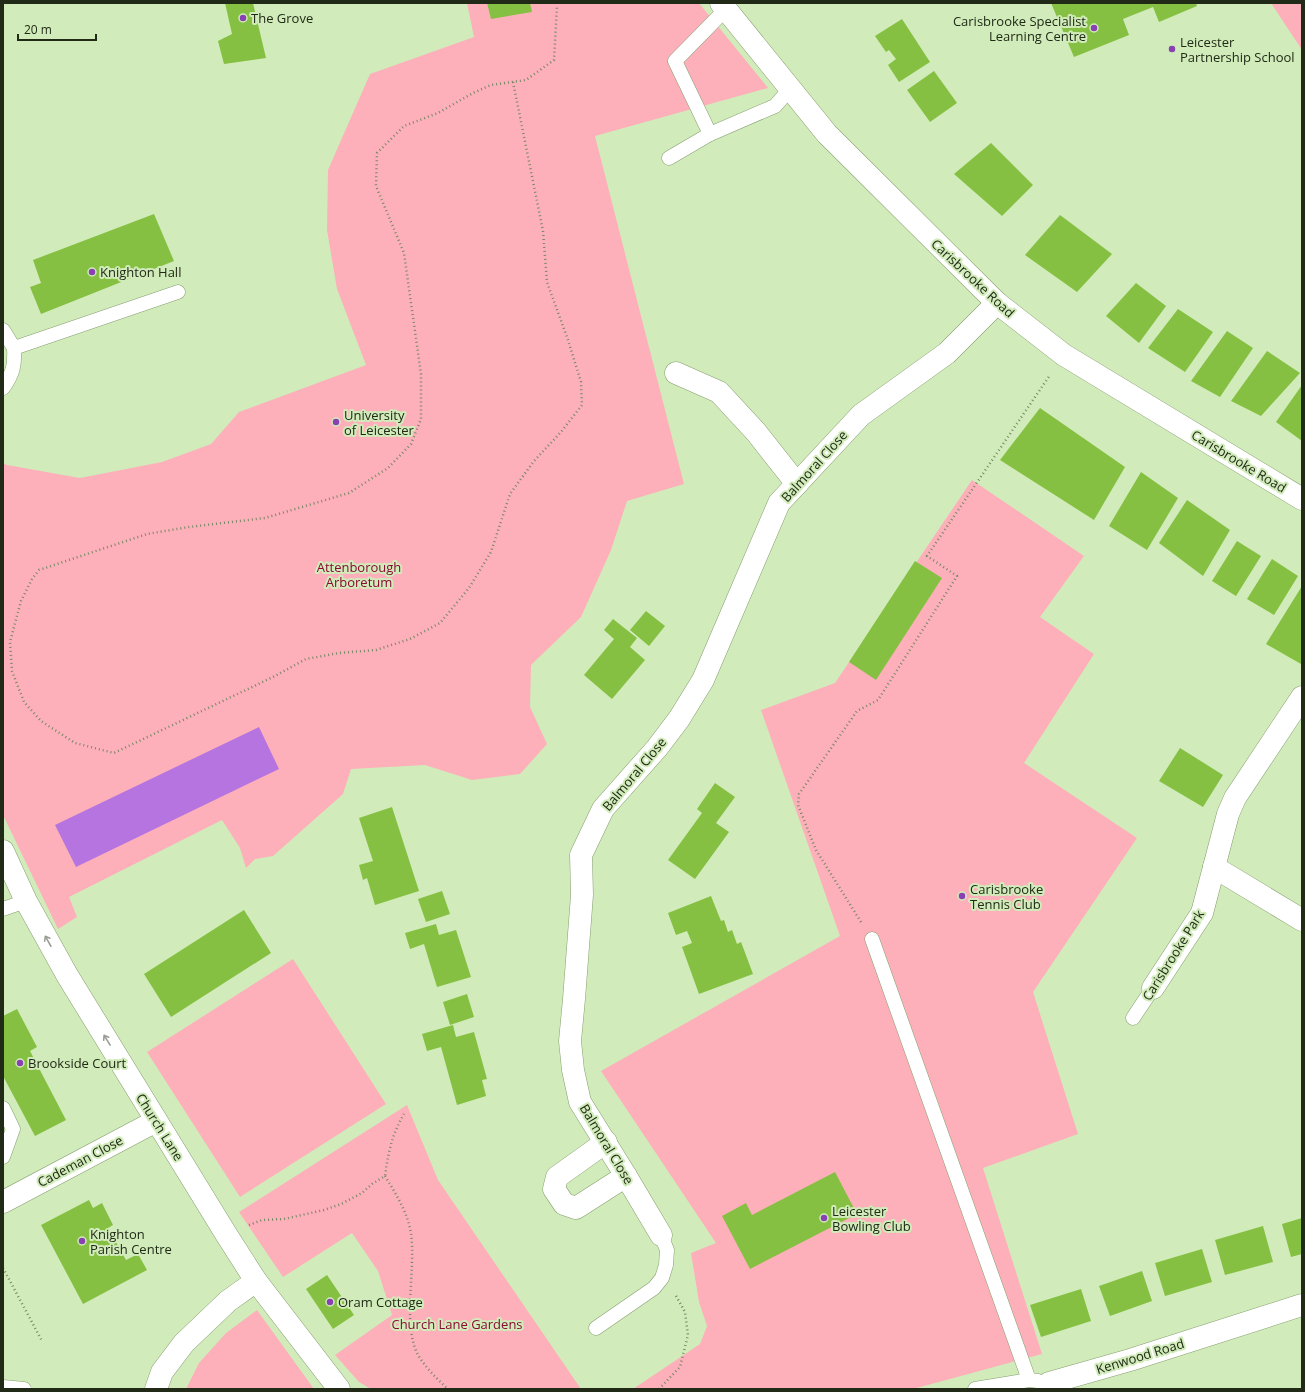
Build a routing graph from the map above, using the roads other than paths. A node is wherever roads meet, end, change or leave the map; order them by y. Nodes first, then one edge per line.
1 (723, 6) edge
2 (790, 89) junction
3 (710, 134) junction
4 (669, 158) dead end
5 (178, 292) dead end
6 (997, 303) junction
7 (3, 330) edge
8 (14, 348) junction
9 (676, 373) dead end
10 (3, 388) edge
11 (797, 484) junction
12 (1302, 499) edge
13 (1302, 697) edge
14 (3, 851) edge
15 (1214, 867) junction
16 (26, 901) junction
17 (3, 909) edge
18 (1302, 920) edge
19 (872, 939) road end
20 (1153, 988) joint
21 (1133, 1018) dead end
22 (3, 1108) edge
23 (156, 1122) junction
24 (606, 1142) junction
25 (3, 1157) edge
26 (626, 1176) junction
27 (3, 1202) edge
28 (661, 1235) joint
29 (256, 1280) junction
30 (1302, 1305) edge
31 (596, 1328) dead end
32 (1039, 1381) junction
33 (3, 1386) edge
34 (24, 1389) edge
35 (156, 1389) edge
36 (339, 1389) edge
37 (975, 1389) edge

1 - 2 street, Carisbrooke Road
1 - 3 lane
2 - 3 lane
2 - 6 street, Carisbrooke Road
3 - 4 lane
5 - 8 lane
6 - 11 street, Balmoral Close
6 - 12 street, Carisbrooke Road
7 - 8 lane
8 - 10 lane
9 - 11 street
11 - 24 street, Balmoral Close
13 - 15 street, Carisbrooke Park
14 - 16 street, Church Lane
15 - 18 street
15 - 20 street, Carisbrooke Park
16 - 17 lane
23 -> 16 street, Church Lane
19 - 32 lane
20 - 21 lane, Carisbrooke Park
22 - 25 lane
23 - 27 street, Cademan Close
23 - 29 street, Church Lane
24 - 26 street, Balmoral Close
24 - 26 street
26 - 28 street, Balmoral Close
28 - 31 lane, Balmoral Close
29 - 35 street
29 - 36 street, Church Lane
30 - 32 street, Kenwood Road
32 - 37 lane, Kenwood Road
33 - 34 lane

